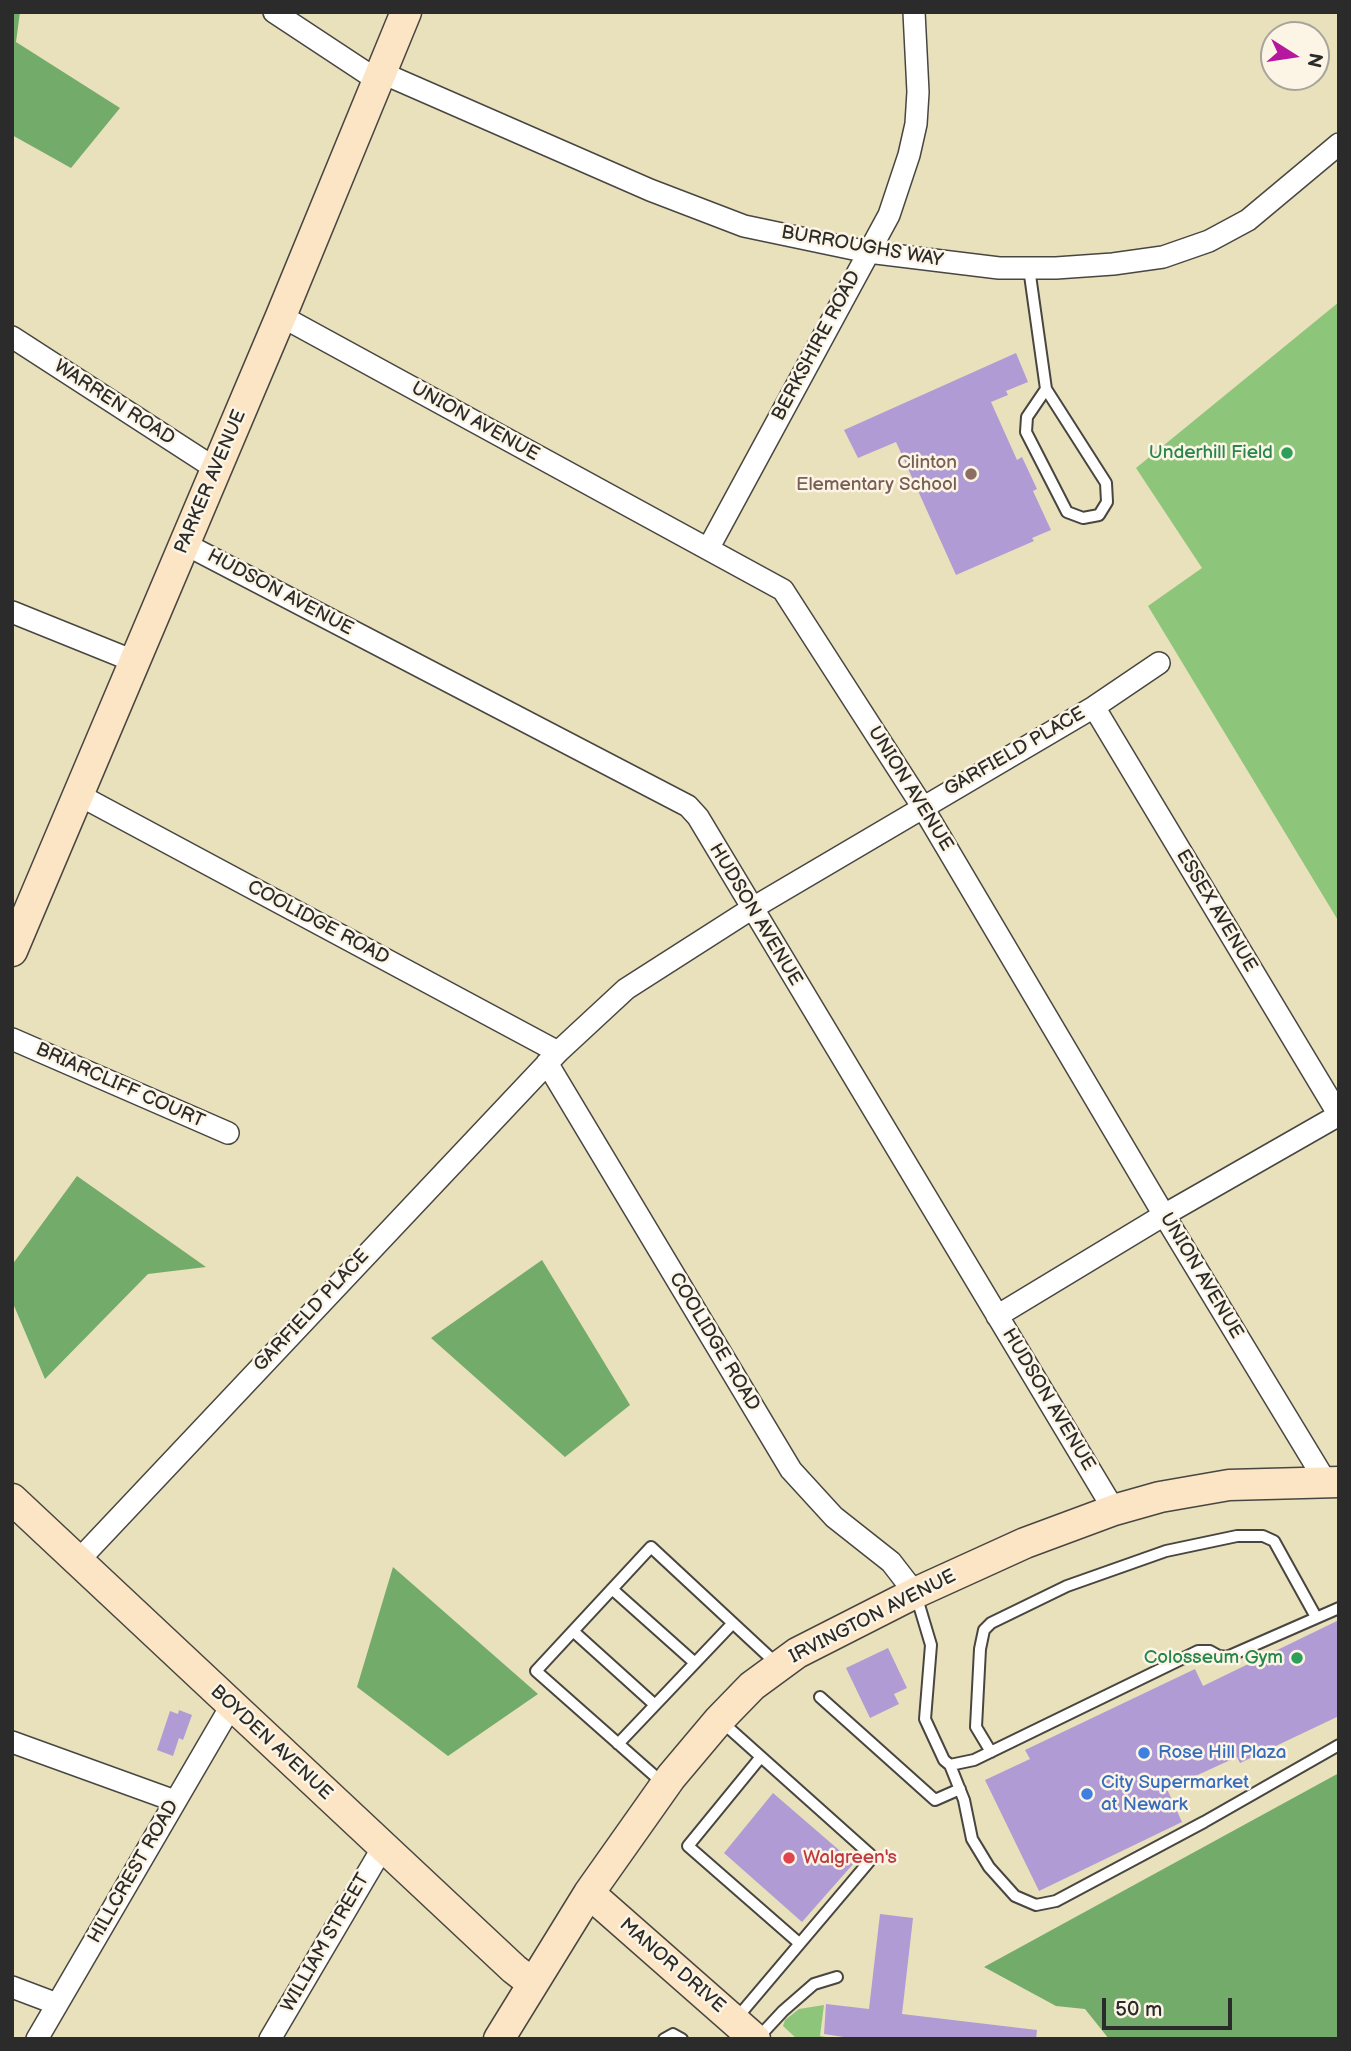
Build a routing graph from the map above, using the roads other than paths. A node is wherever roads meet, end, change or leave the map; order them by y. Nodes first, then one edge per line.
1 (274, 12) edge
2 (406, 12) edge
3 (914, 12) edge
4 (379, 76) junction
5 (1339, 144) edge
6 (868, 252) junction
7 (1029, 268) junction
8 (281, 317) junction
9 (12, 337) edge
10 (1046, 389) junction
11 (216, 469) junction
12 (185, 544) junction
13 (708, 549) junction
14 (12, 612) edge
15 (136, 662) junction
16 (1159, 663) dead end
17 (1094, 707) junction
18 (79, 794) junction
19 (922, 806) junction
20 (751, 909) junction
21 (12, 951) edge
22 (12, 1039) edge
23 (552, 1057) junction
24 (1339, 1115) edge
25 (228, 1133) dead end
26 (1164, 1215) junction
27 (997, 1316) junction
28 (1332, 1482) edge
29 (12, 1499) edge
30 (1114, 1510) junction
31 (79, 1561) junction
32 (612, 1589) junction
33 (915, 1594) junction
34 (1339, 1608) edge
35 (1316, 1617) junction
36 (733, 1623) junction
37 (573, 1631) junction
38 (695, 1663) junction
39 (778, 1665) junction
40 (820, 1697) dead end
41 (655, 1705) junction
42 (231, 1706) junction
43 (719, 1720) junction
44 (12, 1742) edge
45 (618, 1744) junction
46 (1339, 1745) edge
47 (991, 1752) junction
48 (760, 1758) junction
49 (950, 1765) junction
50 (665, 1785) junction
51 (960, 1789) junction
52 (175, 1801) junction
53 (383, 1847) junction
54 (589, 1893) junction
55 (799, 1943) junction
56 (837, 1977) dead end
57 (532, 1983) junction
58 (12, 1987) edge
59 (57, 2004) junction
60 (749, 2033) edge
61 (37, 2039) edge
62 (270, 2039) edge
63 (499, 2039) edge
64 (664, 2039) edge
65 (682, 2039) edge

1 - 4 street, BURROUGHS WAY
2 - 4 street, PARKER AVENUE
3 - 6 street, BERKSHIRE ROAD
4 - 6 street, BURROUGHS WAY
4 - 8 street, PARKER AVENUE
5 - 7 street, BURROUGHS WAY
6 - 7 street, BURROUGHS WAY
6 - 13 street, BERKSHIRE ROAD
7 - 10 lane
8 - 11 street, PARKER AVENUE
8 - 13 street, UNION AVENUE
9 - 11 street, WARREN ROAD
10 - 10 lane
11 - 12 street, PARKER AVENUE
12 - 15 street, PARKER AVENUE
12 - 20 street, HUDSON AVENUE
13 - 19 street, UNION AVENUE
14 - 15 street
15 - 18 street, PARKER AVENUE
16 - 17 street, GARFIELD PLACE
17 - 19 street, GARFIELD PLACE
17 - 24 street, ESSEX AVENUE
18 - 21 street, PARKER AVENUE
18 - 23 street, COOLIDGE ROAD
19 - 20 street, GARFIELD PLACE
19 - 26 street, UNION AVENUE
20 - 23 street, GARFIELD PLACE
20 - 27 street, HUDSON AVENUE
22 - 25 street, BRIARCLIFF COURT
23 - 31 street, GARFIELD PLACE
23 - 33 street, COOLIDGE ROAD
24 - 26 street
26 - 27 street
26 - 28 street, UNION AVENUE
27 - 30 street, HUDSON AVENUE
28 - 30 street, IRVINGTON AVENUE
29 - 31 street, BOYDEN AVENUE
30 - 33 street, IRVINGTON AVENUE
31 - 42 street, BOYDEN AVENUE
32 - 36 lane
32 - 37 lane
32 - 38 lane
33 - 39 street, IRVINGTON AVENUE
33 - 49 lane
34 - 35 lane
35 - 47 lane
35 - 47 lane
36 - 38 lane
36 - 39 lane
37 - 41 lane
37 - 45 lane
38 - 41 lane
39 - 43 street, IRVINGTON AVENUE
40 - 51 lane
41 - 45 lane
42 - 52 street, HILLCREST ROAD
42 - 53 street, BOYDEN AVENUE
43 - 48 lane
43 - 50 street, IRVINGTON AVENUE
44 - 52 street
45 - 50 lane
46 - 51 lane
47 - 49 lane
48 - 55 lane
48 - 55 lane
49 - 51 lane
50 - 54 street, IRVINGTON AVENUE
52 - 59 street, HILLCREST ROAD
53 - 57 street, BOYDEN AVENUE
53 - 62 street, WILLIAM STREET
54 - 57 street, IRVINGTON AVENUE
54 - 60 street, MANOR DRIVE
55 - 60 lane
56 - 60 lane
57 - 63 street, IRVINGTON AVENUE
58 - 59 street
59 - 61 street, HILLCREST ROAD
64 - 65 lane

